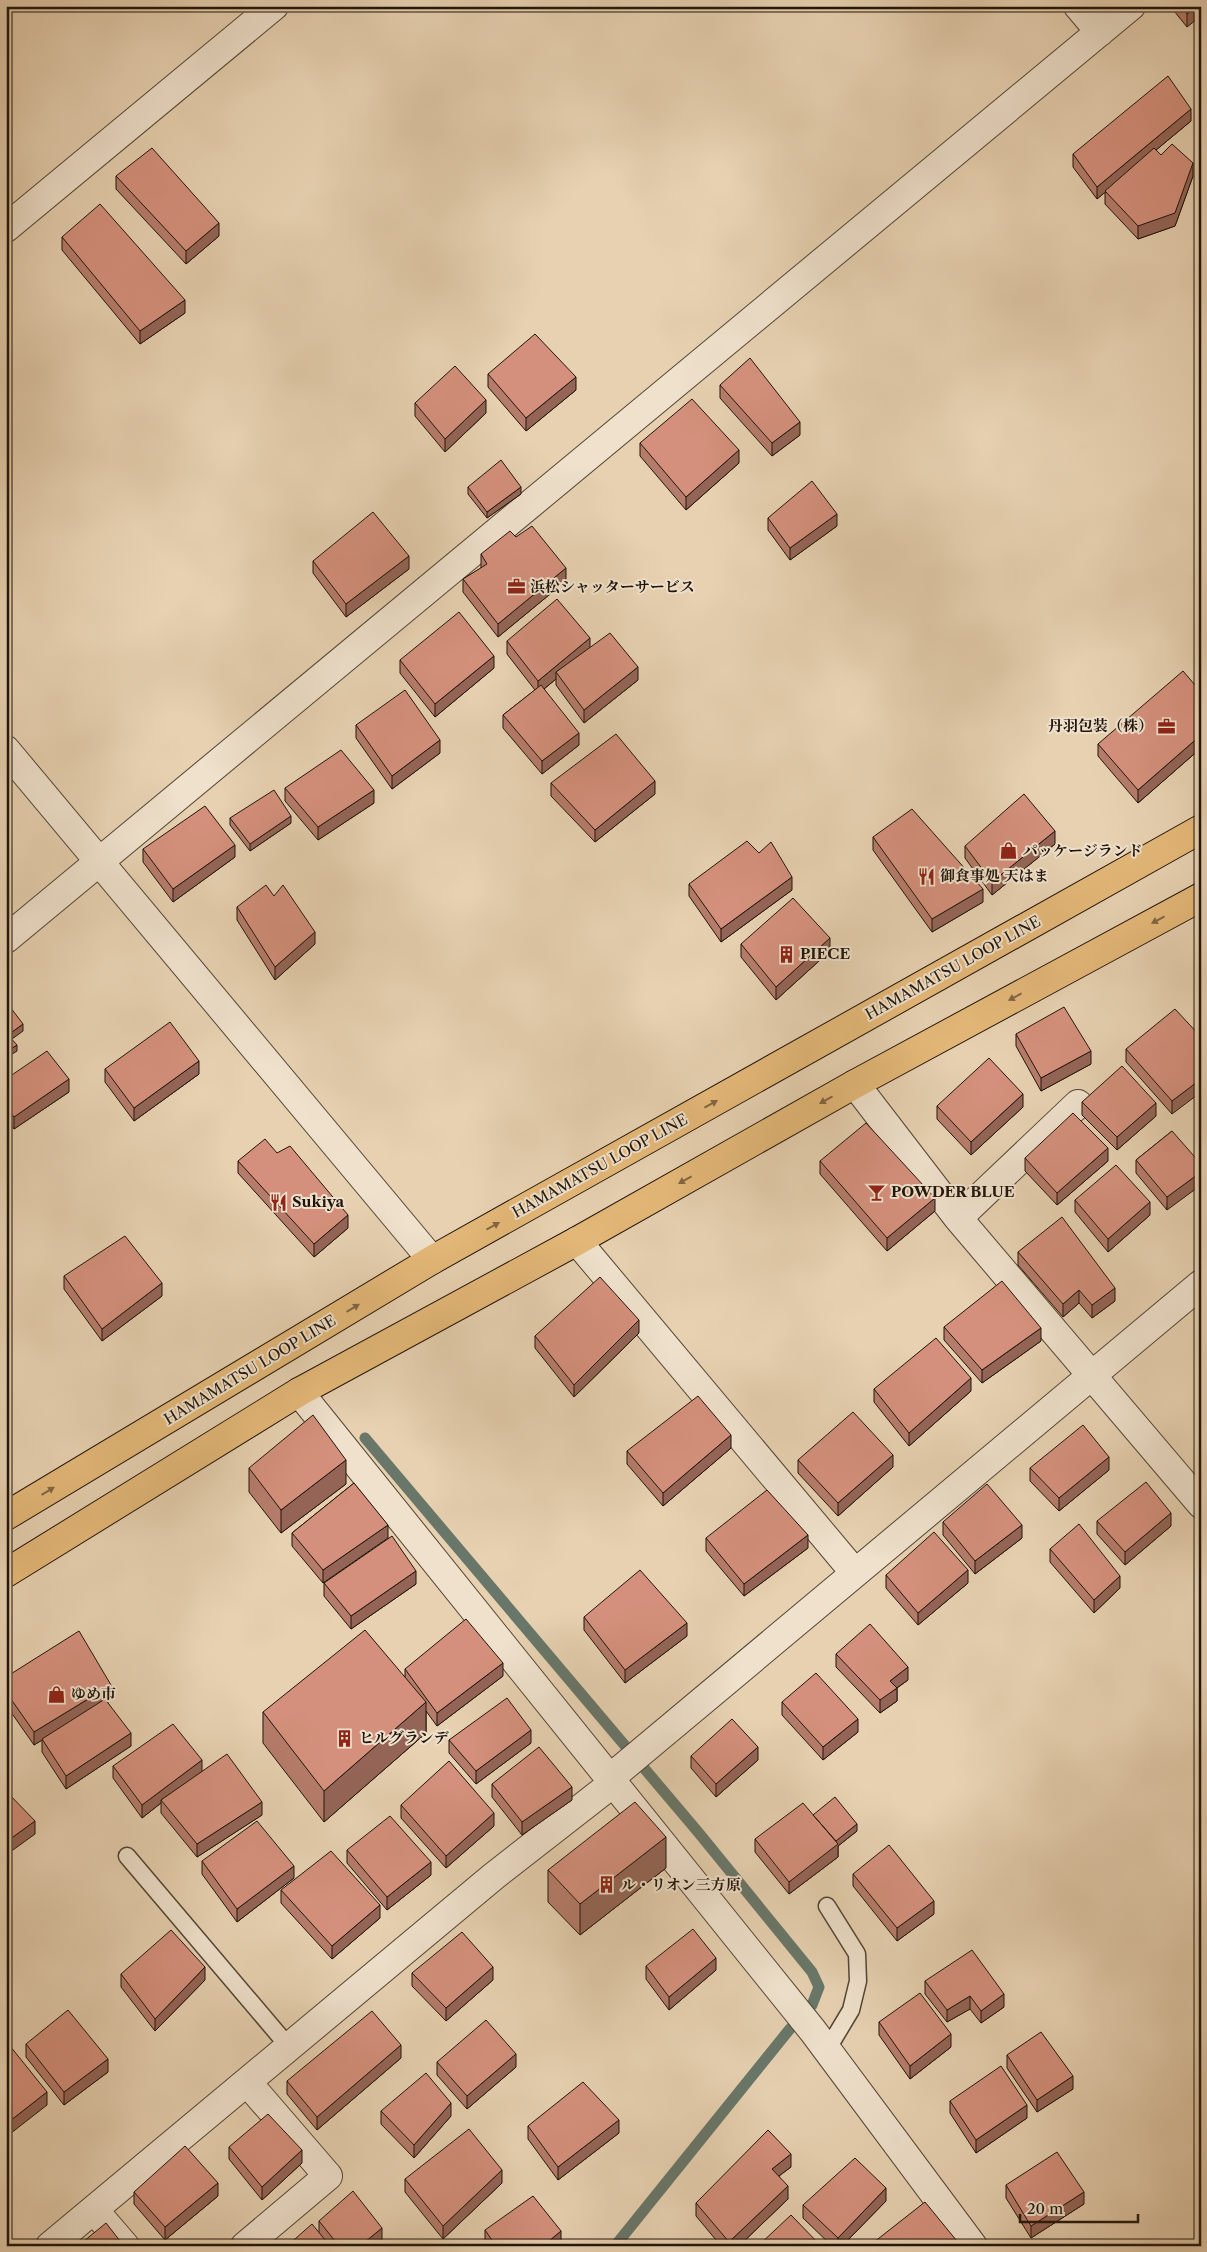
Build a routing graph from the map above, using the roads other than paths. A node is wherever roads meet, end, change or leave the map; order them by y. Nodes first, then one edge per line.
1 (274, 6) edge
2 (1078, 6) edge
3 (1131, 6) edge
4 (1100, 32) junction
5 (6, 228) edge
6 (6, 750) edge
7 (1201, 829) edge
8 (99, 861) junction
9 (1201, 897) edge
10 (6, 939) edge
11 (855, 1084) junction
12 (1078, 1104) dead end
13 (958, 1218) junction
14 (577, 1241) junction
15 (432, 1260) junction
16 (1201, 1284) edge
17 (1091, 1375) junction
18 (299, 1392) junction
19 (1201, 1504) edge
20 (6, 1516) edge
21 (6, 1573) edge
22 (855, 1573) junction
23 (623, 1769) junction
24 (128, 1856) dead end
25 (827, 1906) dead end
26 (820, 2041) junction
27 (289, 2047) junction
28 (247, 2082) junction
29 (94, 2210) junction
30 (50, 2246) edge
31 (125, 2246) edge
32 (245, 2246) edge
33 (973, 2246) edge

1 - 5 street
2 - 4 street
3 - 4 street
4 - 8 street
6 - 8 street
15 -> 7 highway, HAMAMATSU LOOP LINE
8 - 10 street
8 - 15 street
9 -> 11 highway
11 - 13 street
11 -> 14 highway
12 - 13 street
13 - 17 street
14 - 18 highway
14 - 22 street
20 -> 15 highway, HAMAMATSU LOOP LINE
16 - 17 street
17 - 19 street
17 - 22 street
18 - 21 highway
18 - 23 street
22 - 23 street
23 - 26 street
23 - 27 street
24 - 27 lane
25 - 26 lane
26 - 33 street
27 - 28 street
28 - 29 street
28 - 32 street
29 - 30 street
29 - 31 street

